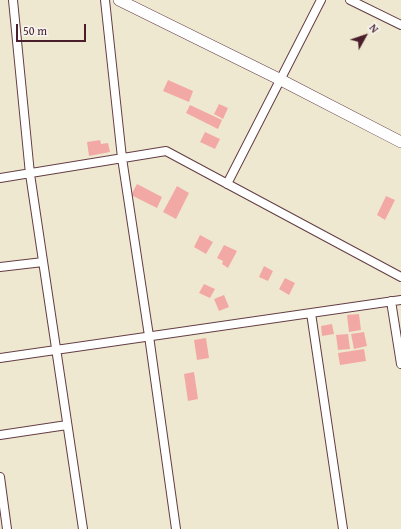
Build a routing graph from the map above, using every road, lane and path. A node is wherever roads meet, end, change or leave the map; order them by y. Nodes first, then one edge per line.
1 (13, 0) edge
2 (104, 0) edge
3 (119, 0) edge
4 (321, 0) edge
5 (350, 0) edge
6 (401, 25) edge
7 (280, 80) junction
8 (401, 142) edge
9 (122, 158) junction
10 (30, 174) junction
11 (0, 178) edge
12 (227, 184) junction
13 (43, 262) junction
14 (0, 267) edge
15 (401, 276) edge
16 (401, 300) edge
17 (391, 301) junction
18 (311, 313) junction
19 (149, 336) junction
20 (56, 350) junction
21 (0, 358) edge
22 (401, 364) edge
23 (67, 425) junction
24 (0, 435) edge
25 (0, 477) edge
26 (7, 529) edge
27 (83, 529) edge
28 (176, 529) edge
29 (343, 529) edge

1 - 10 street
2 - 9 street
3 - 7 street
4 - 7 street
5 - 6 street
7 - 8 street
7 - 12 street
9 - 10 street
9 - 12 street
9 - 19 street
10 - 11 street
10 - 13 street
12 - 15 street
13 - 14 street
13 - 20 street
16 - 17 street
17 - 18 street
17 - 22 street
18 - 19 street
18 - 29 street
19 - 20 street
19 - 28 street
20 - 21 street
20 - 23 street
23 - 24 street
23 - 27 street
25 - 26 street

